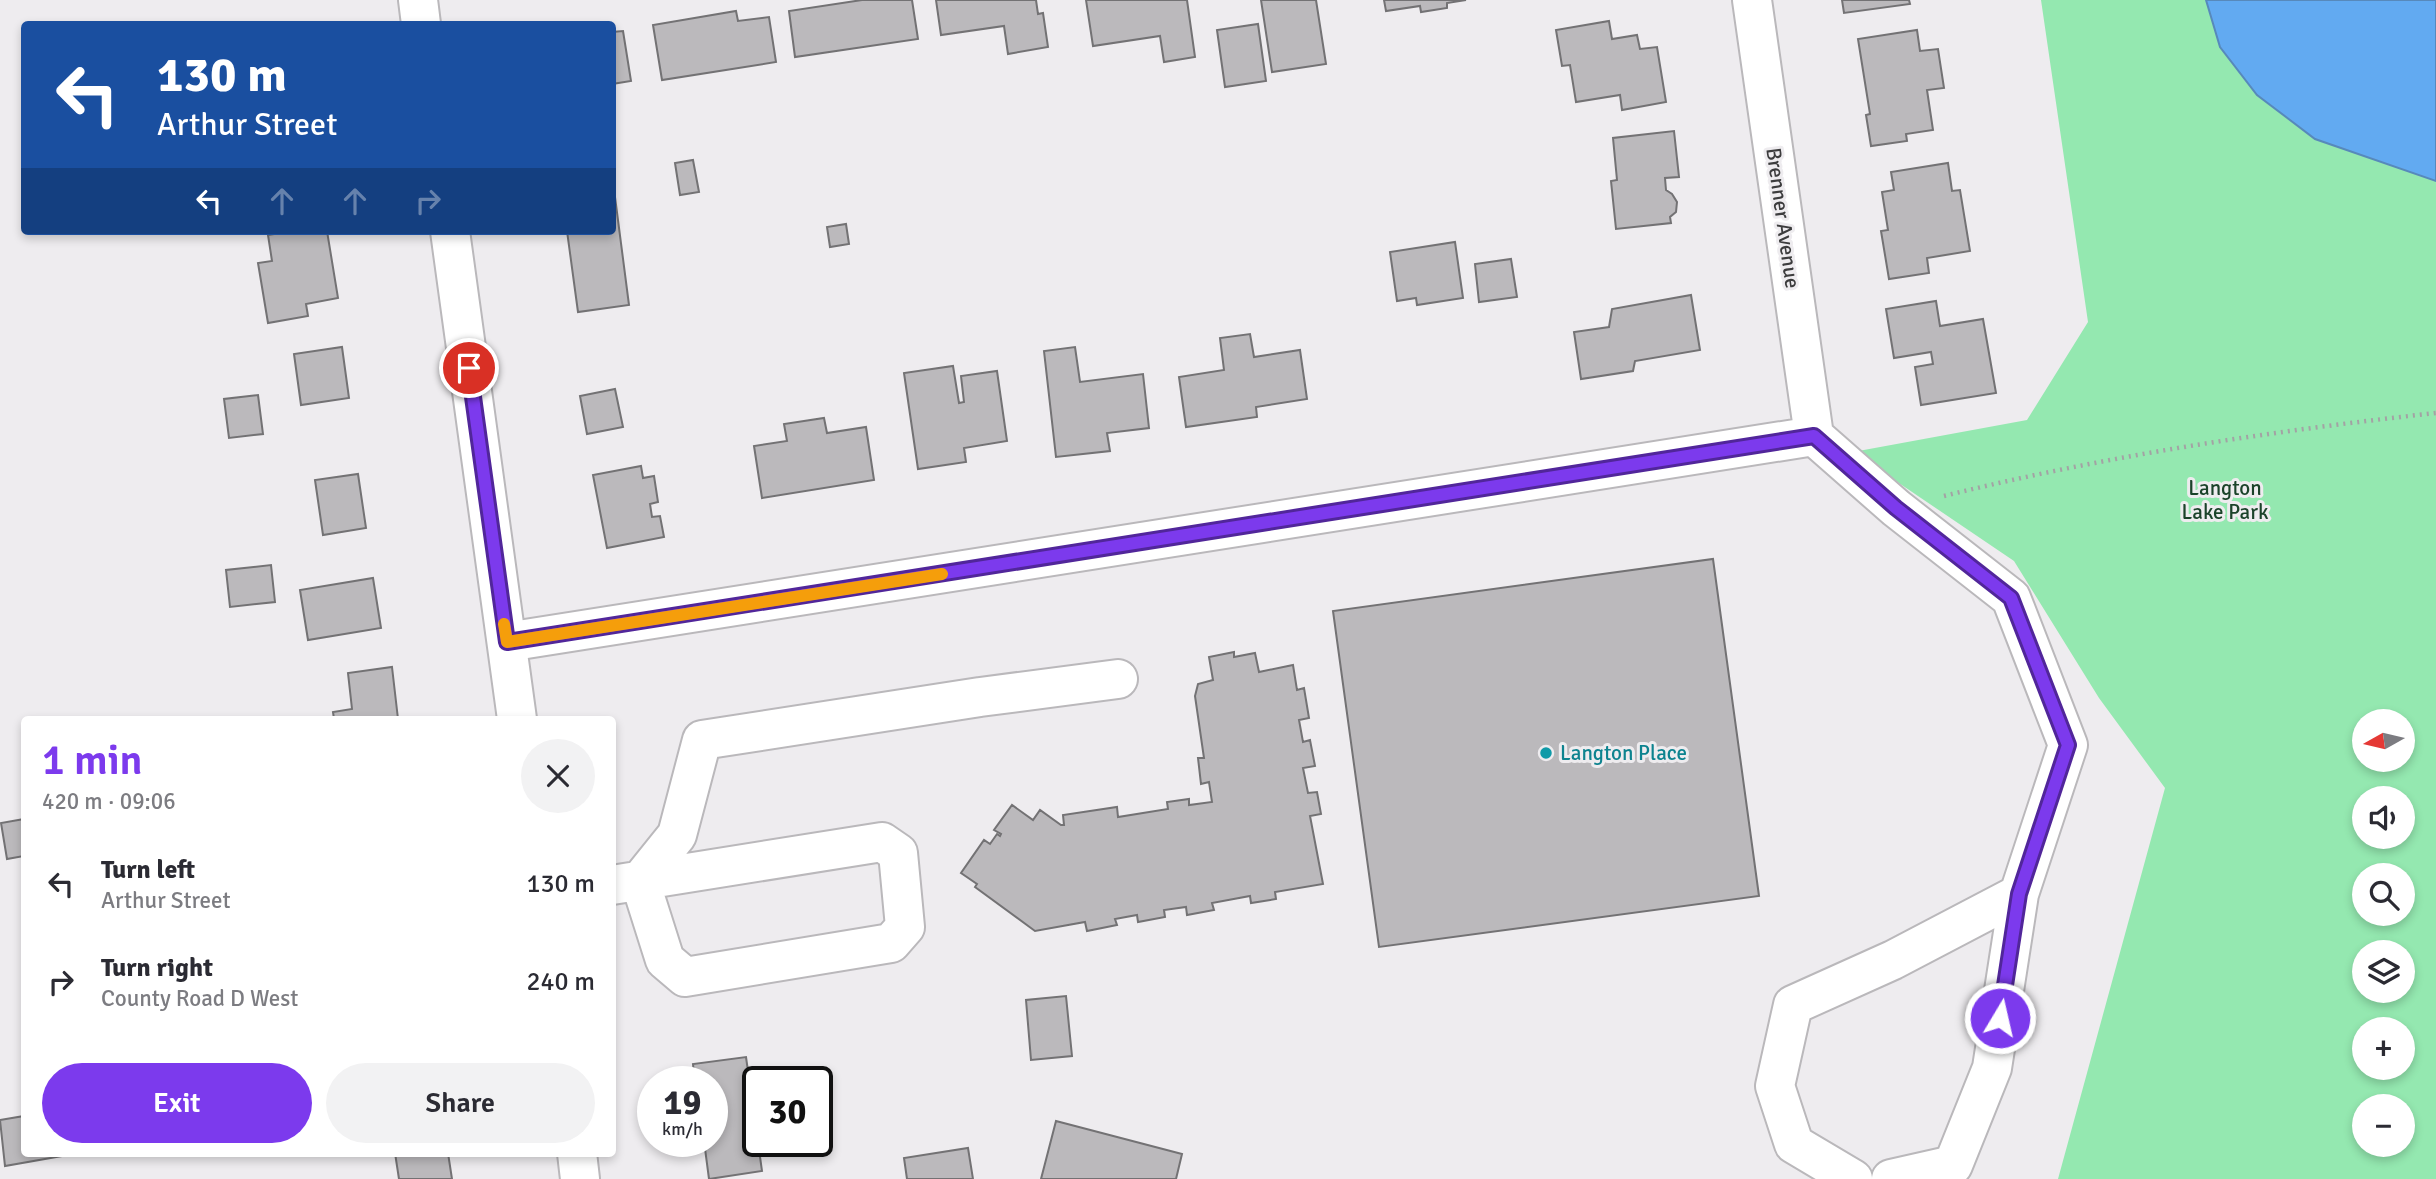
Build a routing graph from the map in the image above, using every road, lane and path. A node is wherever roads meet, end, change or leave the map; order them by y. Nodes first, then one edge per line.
1 (418, 0) edge
2 (1752, 0) edge
3 (421, 21) edge
4 (451, 235) edge
5 (2436, 413) edge
6 (1814, 436) junction
7 (1896, 508) junction
8 (507, 642) junction
9 (1118, 680) dead end
10 (517, 716) edge
11 (626, 883) edge
12 (2019, 894) junction
13 (577, 1157) edge
14 (580, 1179) edge
15 (1853, 1179) edge
16 (1891, 1179) edge

1 - 3 street
2 - 6 street, Brenner Avenue
4 - 8 street
5 - 7 path
6 - 7 street
6 - 8 street
7 - 12 street
8 - 10 street
9 - 11 street
11 - 11 street
12 - 15 street
12 - 16 street
13 - 14 street

